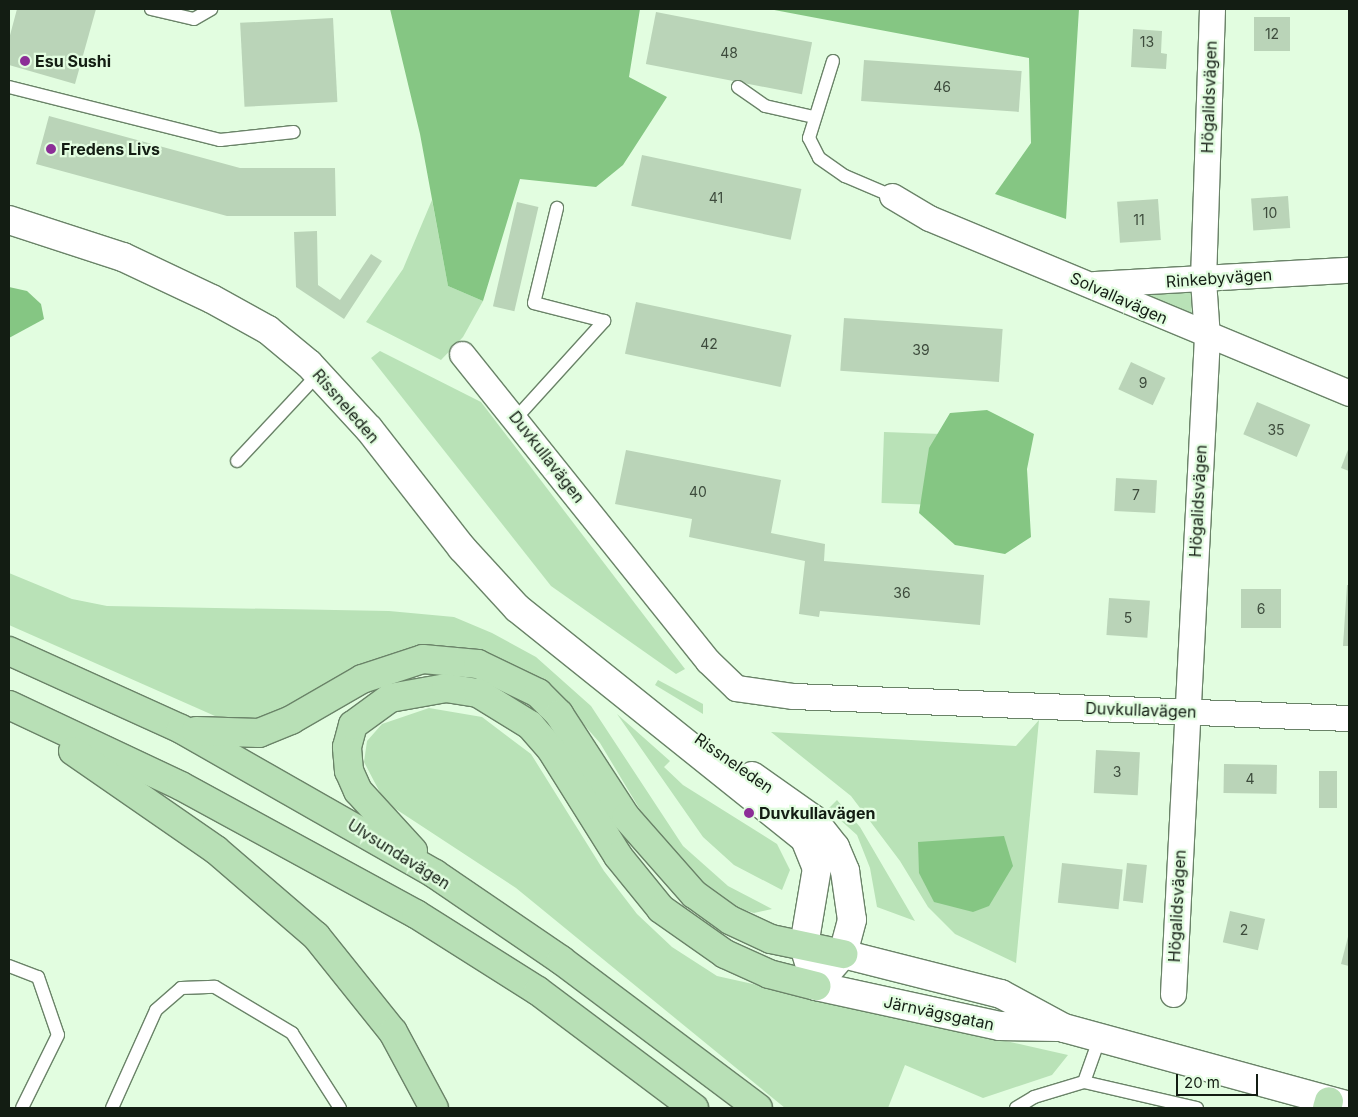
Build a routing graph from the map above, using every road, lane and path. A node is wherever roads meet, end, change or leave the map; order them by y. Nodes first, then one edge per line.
1 (151, 9) edge
2 (211, 9) edge
3 (1212, 9) edge
4 (832, 61) dead end
5 (9, 87) edge
6 (738, 87) dead end
7 (814, 117) junction
8 (294, 132) dead end
9 (892, 196) joint
10 (557, 208) dead end
11 (9, 220) edge
12 (1349, 270) edge
13 (1203, 280) junction
14 (1090, 285) junction
15 (1207, 337) junction
16 (462, 354) dead end
17 (318, 374) junction
18 (1349, 393) edge
19 (517, 418) junction
20 (237, 461) dead end
21 (9, 651) edge
22 (616, 686) junction
23 (9, 705) edge
24 (9, 712) edge
25 (1187, 712) junction
26 (1349, 718) edge
27 (181, 729) junction
28 (434, 874) junction
29 (804, 946) junction
30 (843, 954) junction
31 (9, 966) edge
32 (816, 986) junction
33 (1173, 994) dead end
34 (1064, 1028) junction
35 (1100, 1037) junction
36 (1084, 1082) junction
37 (1335, 1105) edge
38 (22, 1108) edge
39 (112, 1108) edge
40 (340, 1108) edge
41 (434, 1108) edge
42 (694, 1108) edge
43 (758, 1108) edge
44 (1016, 1108) edge
45 (1197, 1108) edge

1 - 2 lane
3 - 13 street, Högalidsvägen
4 - 7 lane
5 - 8 lane
6 - 7 lane
7 - 9 lane
9 - 14 street, Solvallavägen
10 - 19 lane
11 - 17 street, Rissneleden
12 - 13 street, Rinkebyvägen
13 - 14 street, Rinkebyvägen
13 - 15 street, Högalidsvägen
14 - 15 street, Solvallavägen
15 - 18 street, Solvallavägen
15 - 25 street, Högalidsvägen
16 - 19 street, Duvkullavägen
17 - 20 lane
17 - 22 street, Rissneleden
19 - 25 street, Duvkullavägen
21 - 27 main road, Ulvsundavägen
22 - 29 street, Rissneleden
22 - 30 street, Rissneleden
23 - 42 main road
24 - 41 main road
25 - 26 street, Duvkullavägen
25 - 33 street, Högalidsvägen
27 - 28 main road, Ulvsundavägen
27 - 29 main road
28 - 32 main road
28 - 43 main road, Ulvsundavägen
29 - 30 main road
29 - 32 street, Rissneleden
30 - 32 street
30 - 34 street, Järnvägsgatan
31 - 38 lane
32 - 34 street, Järnvägsgatan
34 - 35 street, Järnvägsgatan
35 - 36 lane
35 - 37 street, Järnvägsgatan
36 - 44 lane
36 - 45 lane
39 - 40 lane

